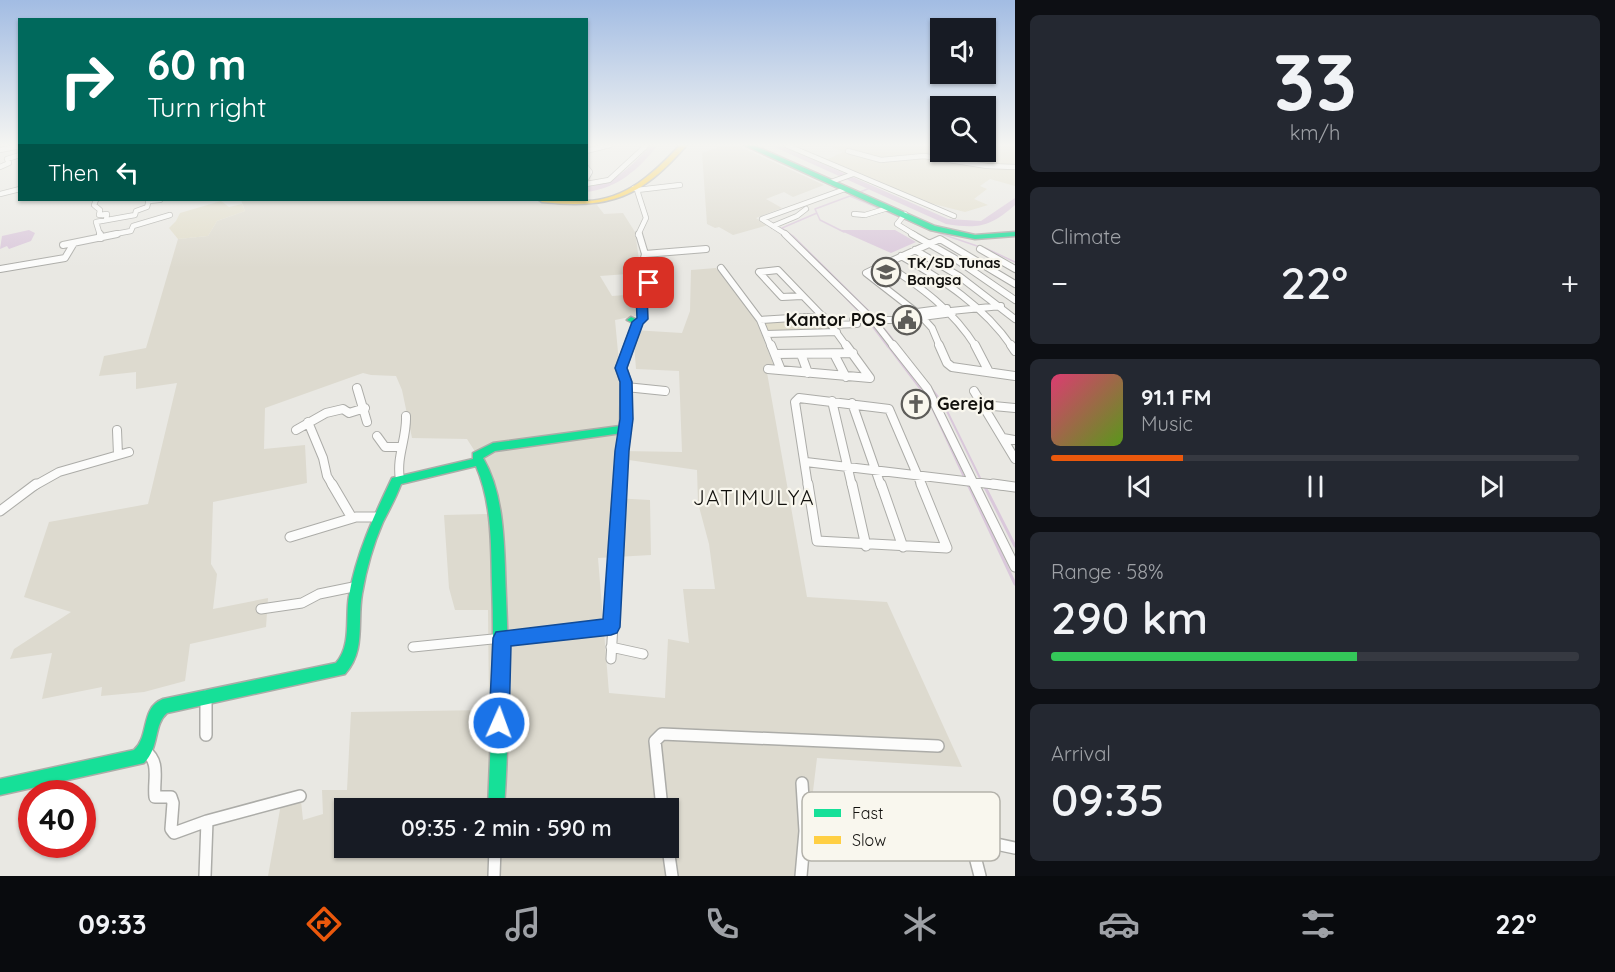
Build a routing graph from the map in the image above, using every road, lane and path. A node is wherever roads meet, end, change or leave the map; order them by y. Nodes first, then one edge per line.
1 (641, 186) edge
2 (670, 186) edge
3 (841, 186) edge
4 (879, 186) edge
5 (635, 189) junction
6 (18, 190) edge
7 (853, 192) junction
8 (0, 194) edge
9 (588, 200) edge
10 (96, 201) edge
11 (148, 201) edge
12 (566, 201) edge
13 (884, 209) junction
14 (854, 214) dead end
15 (170, 215) dead end
16 (903, 216) junction
17 (954, 216) dead end
18 (106, 220) junction
19 (777, 228) junction
20 (1015, 234) edge
21 (101, 238) junction
22 (74, 243) junction
23 (926, 243) junction
24 (63, 245) dead end
25 (706, 249) dead end
26 (980, 249) dead end
27 (915, 250) junction
28 (645, 254) junction
29 (902, 256) junction
30 (996, 258) junction
31 (981, 262) junction
32 (885, 264) junction
33 (721, 268) dead end
34 (0, 269) edge
35 (992, 269) junction
36 (1015, 269) edge
37 (976, 272) junction
38 (959, 276) junction
39 (1015, 284) edge
40 (802, 296) junction
41 (1015, 300) edge
42 (1001, 306) junction
43 (978, 308) junction
44 (950, 311) junction
45 (920, 315) junction
46 (823, 316) junction
47 (1015, 319) edge
48 (760, 320) junction
49 (872, 320) junction
50 (634, 321) joint
51 (831, 325) junction
52 (837, 332) junction
53 (766, 334) junction
54 (1015, 351) edge
55 (853, 353) junction
56 (775, 354) junction
57 (801, 354) junction
58 (834, 354) junction
59 (768, 369) dead end
60 (781, 370) junction
61 (989, 372) junction
62 (808, 373) junction
63 (1015, 376) edge
64 (846, 377) junction
65 (626, 387) junction
66 (357, 388) dead end
67 (665, 391) dead end
68 (974, 391) dead end
69 (832, 401) junction
70 (852, 403) junction
71 (983, 405) junction
72 (365, 408) junction
73 (1015, 408) edge
74 (406, 416) dead end
75 (308, 422) junction
76 (367, 422) dead end
77 (117, 429) dead end
78 (625, 429) junction
79 (296, 430) dead end
80 (377, 436) dead end
81 (1003, 438) junction
82 (1015, 440) edge
83 (402, 447) junction
84 (129, 452) dead end
85 (118, 455) junction
86 (1015, 459) edge
87 (480, 461) junction
88 (806, 462) junction
89 (848, 468) junction
90 (875, 471) junction
91 (919, 476) junction
92 (400, 478) junction
93 (974, 482) junction
94 (1015, 487) edge
95 (0, 511) edge
96 (380, 517) junction
97 (352, 518) junction
98 (290, 537) dead end
99 (866, 546) junction
100 (903, 547) junction
101 (1015, 567) edge
102 (358, 586) junction
103 (261, 609) dead end
104 (611, 627) junction
105 (502, 638) junction
106 (413, 647) dead end
107 (611, 647) junction
108 (643, 654) dead end
109 (611, 659) dead end
110 (206, 696) junction
111 (206, 735) dead end
112 (938, 746) dead end
113 (145, 751) junction
114 (802, 783) dead end
115 (0, 787) edge
116 (803, 792) edge
117 (300, 796) dead end
118 (496, 798) edge
119 (661, 798) edge
120 (207, 821) junction
121 (1000, 845) edge
122 (1015, 848) edge
123 (495, 858) edge
124 (669, 858) edge
125 (802, 861) edge
126 (976, 861) edge
127 (205, 876) edge
128 (494, 876) edge
129 (672, 876) edge
130 (801, 876) edge
131 (980, 876) edge

1 - 5 street
2 - 5 street
3 - 7 street
4 - 17 street
5 - 9 street
5 - 12 street
5 - 28 street
6 - 8 street
7 - 13 street
7 - 16 street
7 - 19 street
7 - 19 street
10 - 18 street
11 - 18 street
13 - 14 street
13 - 16 street
15 - 21 street
16 - 20 street
16 - 23 street
18 - 21 street
19 - 49 street
21 - 22 street
22 - 24 street
22 - 34 street
23 - 27 street
23 - 31 street
23 - 37 street
25 - 28 street
26 - 30 street
27 - 29 street
27 - 38 street
28 - 50 street
29 - 32 street
29 - 43 street
30 - 31 street
30 - 36 street
31 - 35 street
32 - 44 street
32 - 45 street
33 - 48 street
35 - 37 street
35 - 39 street
37 - 38 street
37 - 41 street
38 - 42 street
40 - 40 street
40 - 46 street
42 - 43 street
42 - 47 street
43 - 44 street
43 - 54 street
44 - 45 street
44 - 61 street
45 - 49 street
45 - 61 street
46 - 48 street
46 - 51 street
48 - 53 street
49 - 51 street
49 - 93 street
50 - 65 street
51 - 52 street
52 - 53 street
52 - 55 street
53 - 56 street
55 - 58 street
55 - 64 street
56 - 57 street
56 - 60 street
57 - 58 street
57 - 62 street
58 - 64 street
59 - 60 street
60 - 62 street
61 - 63 street
62 - 64 street
65 - 67 street
65 - 78 street
66 - 72 street
68 - 71 street
69 - 70 street
69 - 88 street
69 - 89 street
70 - 90 street
70 - 91 street
71 - 73 street
71 - 81 street
72 - 75 street
72 - 76 street
74 - 83 street
75 - 79 street
75 - 97 street
77 - 85 street
78 - 87 street
78 - 104 street
80 - 83 street
81 - 82 street
81 - 86 street
83 - 92 street
84 - 85 street
85 - 95 street
87 - 92 street
87 - 105 street
88 - 89 street
88 - 99 street
89 - 90 street
89 - 99 street
90 - 91 street
90 - 100 street
91 - 93 street
91 - 100 street
92 - 96 street
93 - 94 street
93 - 101 street
96 - 97 street
96 - 102 street
97 - 98 street
99 - 100 street
102 - 103 street
102 - 110 street
104 - 105 street
104 - 107 street
105 - 106 street
105 - 118 street
107 - 108 street
107 - 109 street
110 - 111 street
110 - 113 street
112 - 119 street
113 - 115 street
113 - 120 street
114 - 116 street
117 - 120 street
120 - 127 street
121 - 122 street
123 - 128 street
124 - 129 street
125 - 130 street
126 - 131 street

